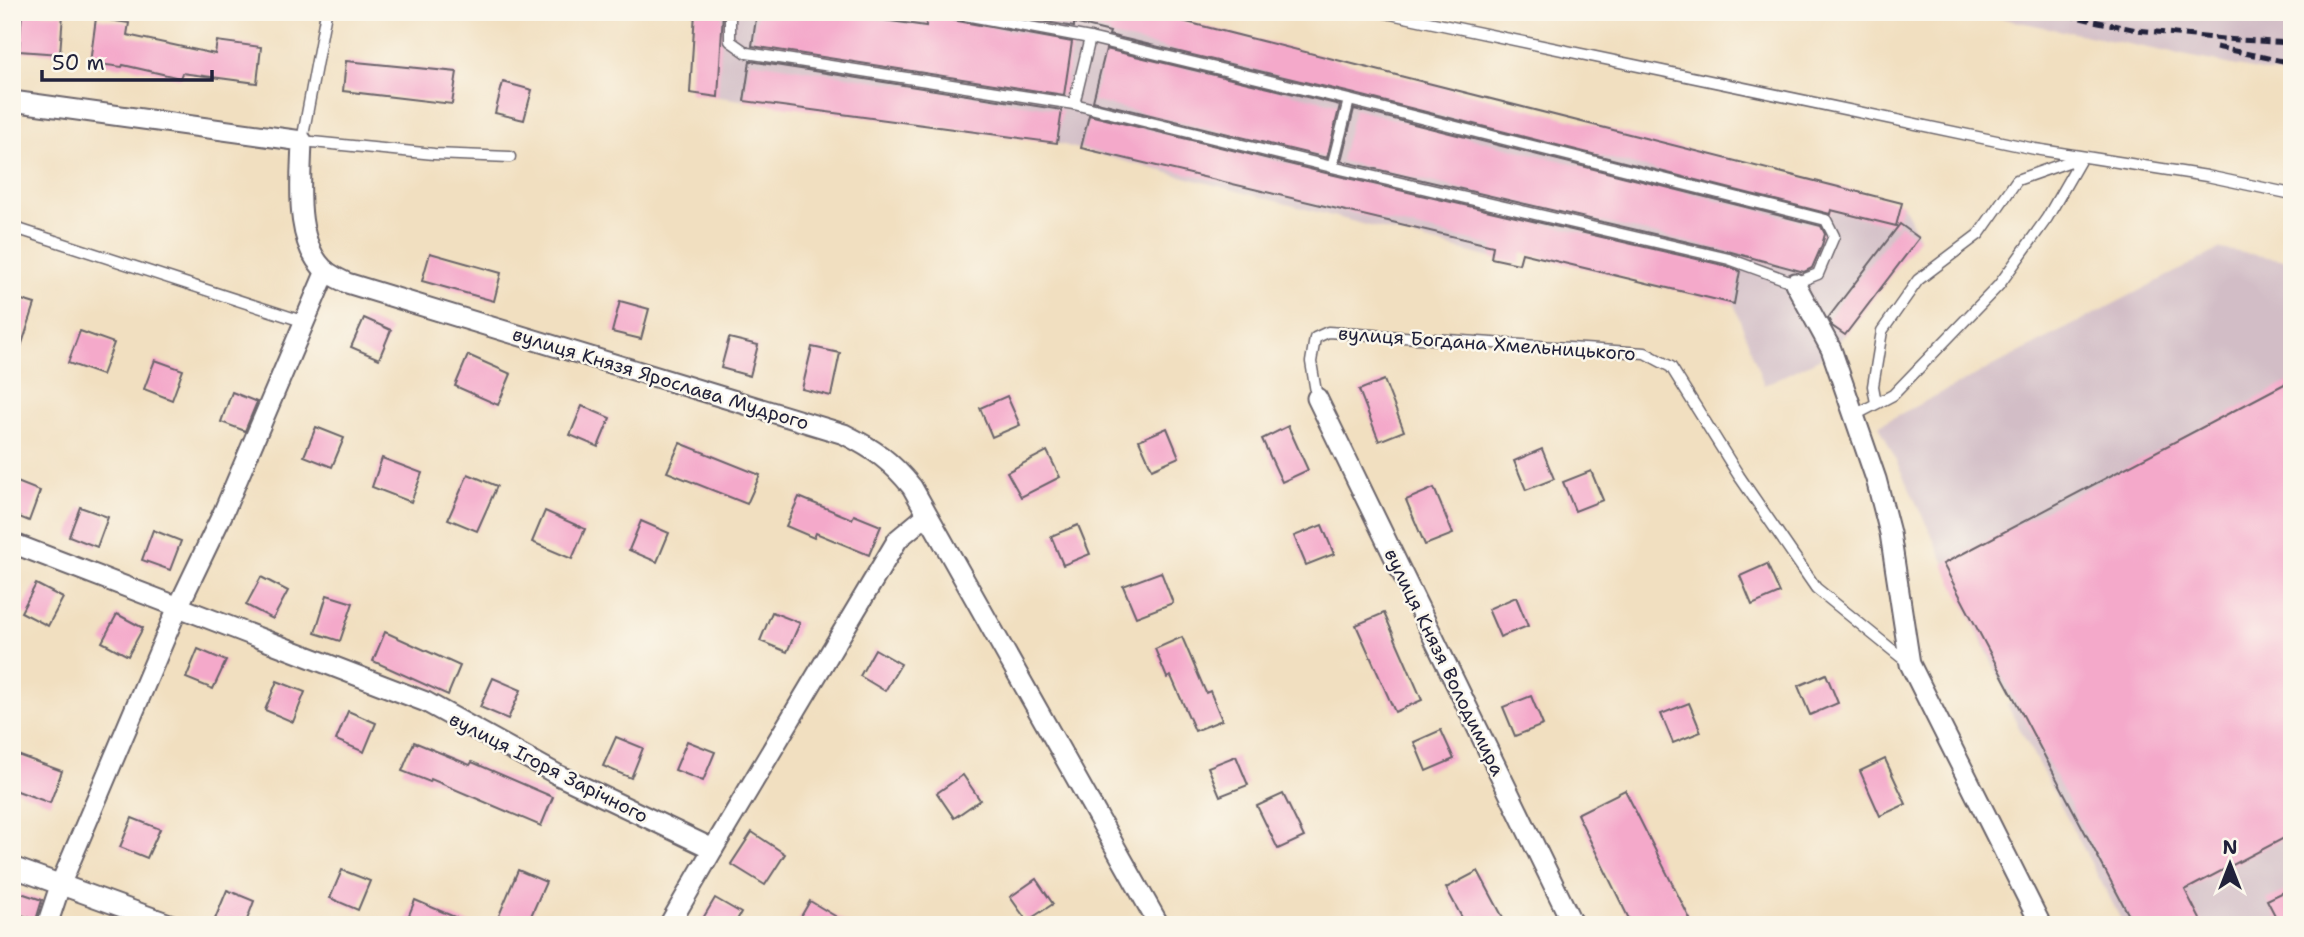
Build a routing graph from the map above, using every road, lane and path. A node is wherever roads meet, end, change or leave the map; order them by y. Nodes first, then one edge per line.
1 (326, 12) edge
2 (730, 12) edge
3 (948, 12) edge
4 (1381, 12) edge
5 (1090, 38) junction
6 (1349, 100) junction
7 (12, 101) edge
8 (1074, 104) junction
9 (302, 141) junction
10 (510, 157) dead end
11 (2082, 157) junction
12 (1332, 167) junction
13 (2292, 194) edge
14 (12, 228) edge
15 (326, 271) junction
16 (1795, 283) junction
17 (304, 322) junction
18 (1317, 398) joint
19 (1877, 403) junction
20 (1853, 416) junction
21 (927, 515) junction
22 (12, 543) edge
23 (178, 607) junction
24 (1910, 664) junction
25 (713, 849) junction
26 (12, 867) edge
27 (61, 883) junction
28 (47, 925) edge
29 (172, 925) edge
30 (669, 925) edge
31 (1159, 925) edge
32 (1573, 925) edge
33 (2041, 925) edge

1 - 9 lane
2 - 8 lane
3 - 5 lane
4 - 11 lane
5 - 6 lane
5 - 8 lane
6 - 12 lane
6 - 16 lane
7 - 9 street
8 - 12 lane
9 - 10 lane
9 - 15 street
11 - 13 lane
11 - 19 lane
11 - 19 lane
12 - 16 lane
14 - 17 lane
15 - 17 street
15 - 21 street, вулиця Князя Ярослава Мудрого
16 - 20 street
17 - 23 street
18 - 24 lane, вулиця Богдана Хмельницького
18 - 32 street, вулиця Князя Володимира
19 - 20 lane
20 - 24 street
21 - 25 street
21 - 31 street, вулиця Князя Ярослава Мудрого
22 - 23 street, вулиця Ігоря Зарічного
23 - 25 street, вулиця Ігоря Зарічного
23 - 27 street
24 - 33 street, вулиця Богдана Хмельницького
25 - 30 street
26 - 27 street
27 - 28 street
27 - 29 street

